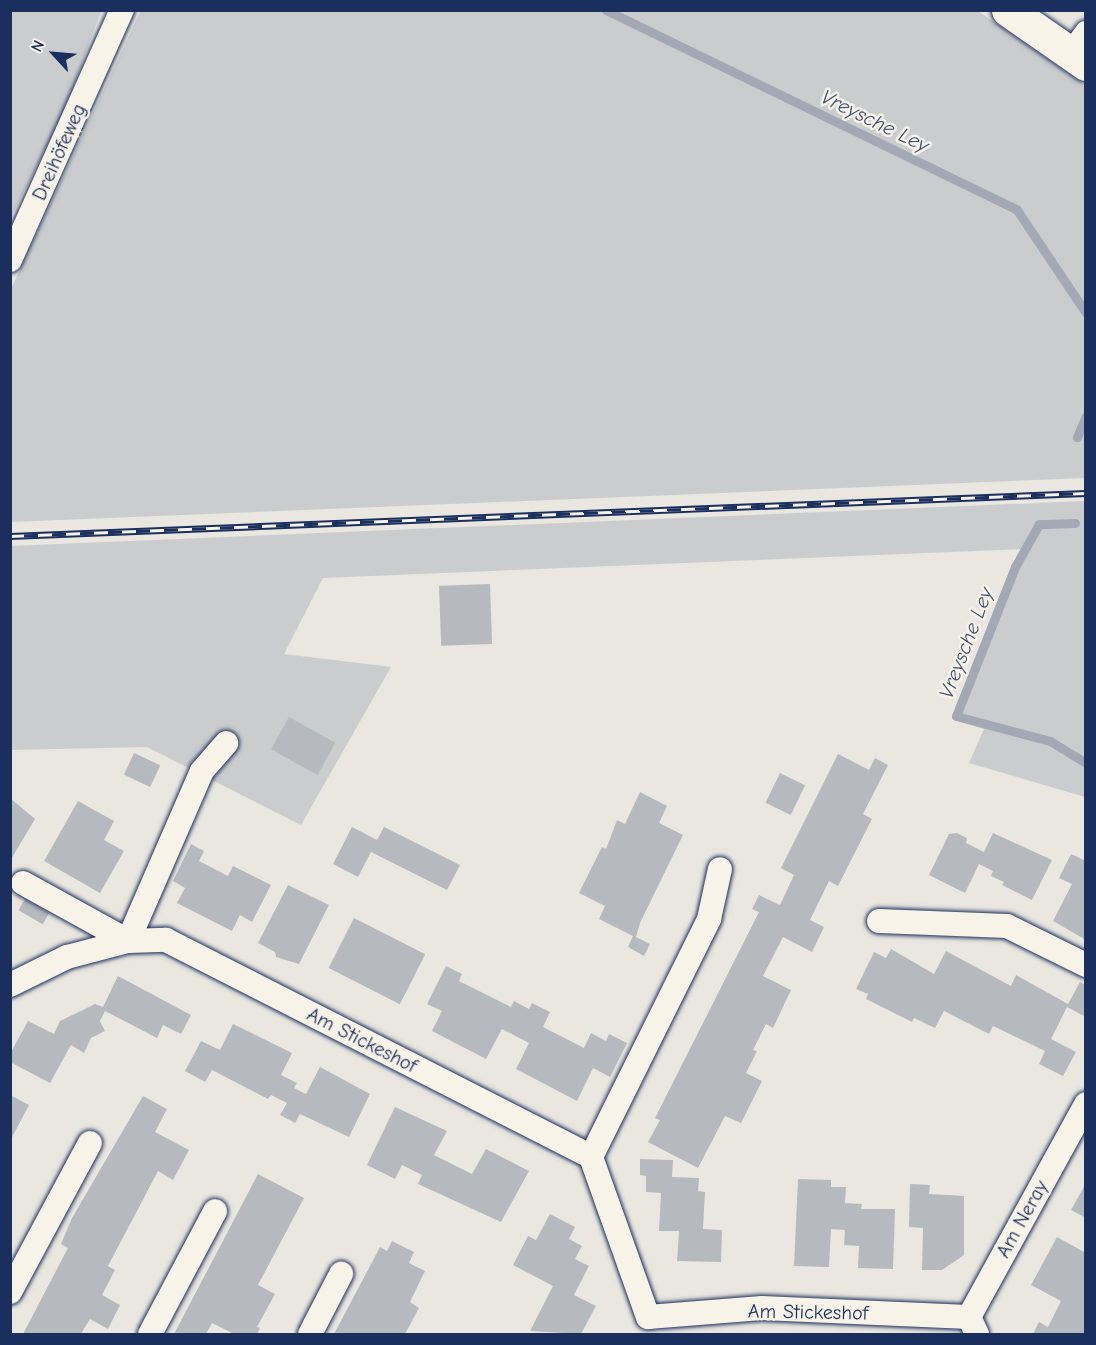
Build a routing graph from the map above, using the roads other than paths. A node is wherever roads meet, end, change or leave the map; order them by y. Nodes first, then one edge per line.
1 (122, 10) edge
2 (1008, 10) edge
3 (1081, 50) edge
4 (10, 260) edge
5 (226, 743) dead end
6 (720, 869) dead end
7 (23, 883) dead end
8 (879, 921) dead end
9 (128, 941) junction
10 (1086, 965) edge
11 (10, 985) edge
12 (1086, 1104) edge
13 (90, 1143) dead end
14 (591, 1157) junction
15 (214, 1211) dead end
16 (341, 1274) dead end
17 (10, 1292) edge
18 (642, 1326) edge
19 (973, 1326) edge
20 (150, 1335) edge
21 (310, 1335) edge

1 - 4 street, Dreihöfeweg
2 - 3 main road
5 - 9 street
6 - 14 street
7 - 9 street
8 - 10 street
9 - 11 street, Am Stickeshof
9 - 14 street, Am Stickeshof
12 - 19 street, Am Neray
13 - 17 street
14 - 18 street, Am Stickeshof
15 - 20 street
16 - 21 street
18 - 19 street, Am Stickeshof

